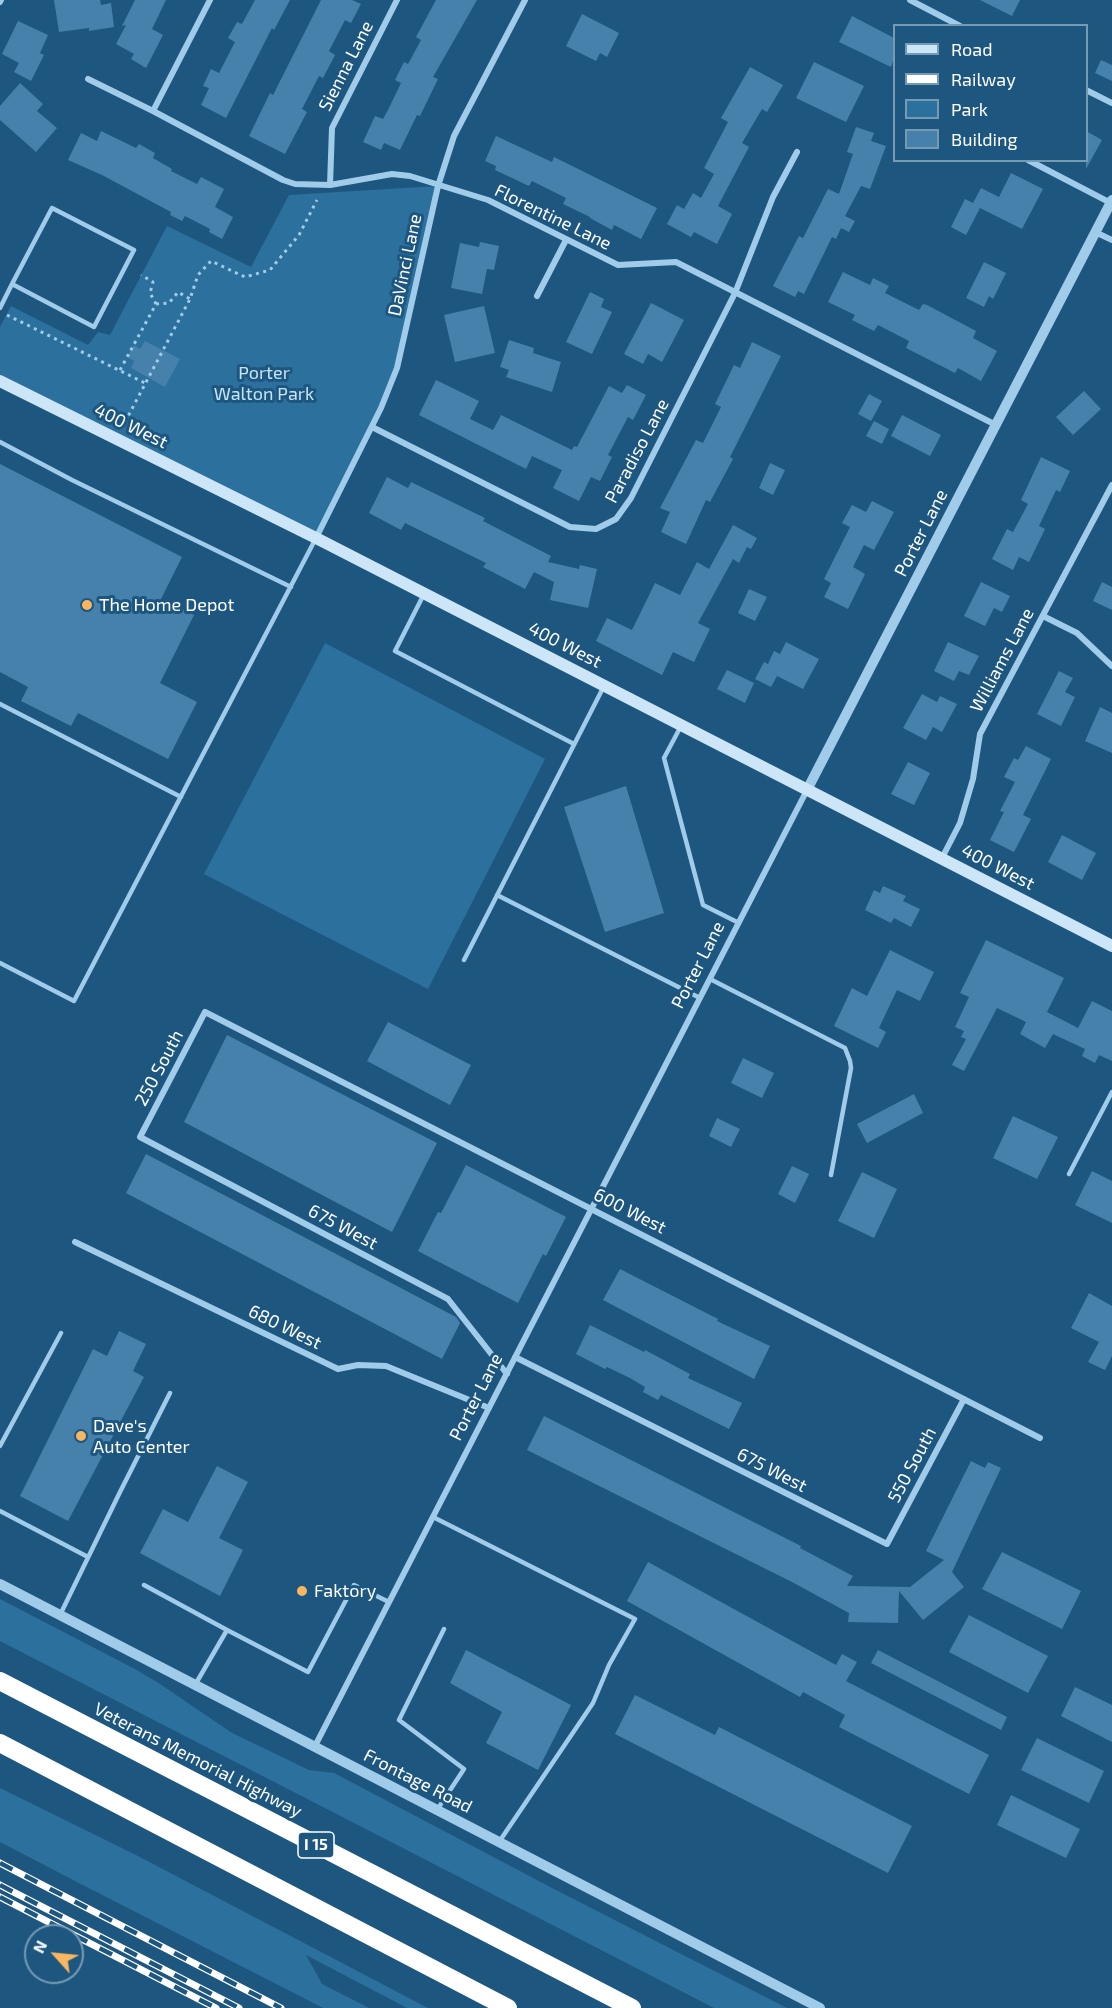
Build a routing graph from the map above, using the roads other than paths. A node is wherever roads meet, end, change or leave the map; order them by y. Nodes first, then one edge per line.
1 (210, 0) edge
2 (397, 0) edge
3 (525, 0) edge
4 (910, 0) edge
5 (956, 24) edge
6 (88, 79) dead end
7 (1088, 91) edge
8 (1112, 103) edge
9 (153, 111) junction
10 (797, 152) dead end
11 (1032, 162) edge
12 (330, 185) junction
13 (438, 186) junction
14 (1111, 201) edge
15 (1095, 232) junction
16 (567, 240) junction
17 (1112, 240) edge
18 (12, 284) junction
19 (735, 293) junction
20 (537, 296) dead end
21 (0, 308) edge
22 (0, 381) edge
23 (996, 425) junction
24 (372, 427) junction
25 (0, 442) edge
26 (1112, 485) edge
27 (316, 538) junction
28 (291, 587) junction
29 (424, 593) junction
30 (1042, 616) junction
31 (1112, 666) edge
32 (604, 686) junction
33 (0, 704) edge
34 (681, 725) junction
35 (574, 744) junction
36 (807, 790) junction
37 (181, 796) junction
38 (942, 858) junction
39 (497, 895) junction
40 (739, 923) junction
41 (1112, 945) edge
42 (464, 960) dead end
43 (0, 963) edge
44 (710, 979) junction
45 (700, 998) junction
46 (205, 1012) joint
47 (1112, 1092) edge
48 (140, 1137) joint
49 (1069, 1174) dead end
50 (831, 1175) dead end
51 (592, 1208) junction
52 (75, 1242) dead end
53 (61, 1333) dead end
54 (515, 1357) junction
55 (507, 1374) junction
56 (170, 1393) dead end
57 (964, 1399) junction
58 (489, 1408) junction
59 (1040, 1438) dead end
60 (0, 1446) edge
61 (0, 1511) edge
62 (433, 1516) junction
63 (887, 1544) joint
64 (88, 1557) junction
65 (0, 1584) edge
66 (144, 1585) dead end
67 (389, 1602) junction
68 (60, 1615) junction
69 (444, 1629) dead end
70 (227, 1630) junction
71 (0, 1681) edge
72 (195, 1685) junction
73 (0, 1743) edge
74 (315, 1746) junction
75 (437, 1810) junction
76 (499, 1842) junction
77 (508, 2008) edge
78 (632, 2008) edge
79 (820, 2008) edge

1 - 9 street
2 - 12 street, Sienna Lane
3 - 13 street, DaVinci Lane
4 - 5 street
6 - 9 street, Florentine Lane
7 - 8 street
9 - 12 street, Florentine Lane
10 - 19 street, Paradiso Lane
11 - 14 street
12 - 13 street, Florentine Lane
13 - 16 street, Florentine Lane
13 - 24 street, DaVinci Lane
14 - 15 street, Porter Lane
15 - 17 street
15 - 23 street, Porter Lane
16 - 19 street, Florentine Lane
16 - 20 street
18 - 18 lane
18 - 21 lane
19 - 23 street, Florentine Lane
19 - 24 street, Paradiso Lane
22 - 27 main road, 400 West
23 - 36 street, Porter Lane
24 - 27 street, DaVinci Lane
25 - 28 lane
26 - 30 street, Williams Lane
27 - 28 lane
27 - 29 main road, 400 West
28 - 37 lane
29 - 32 main road, 400 West
29 - 35 lane
30 - 31 street
30 - 38 street, Williams Lane
32 - 34 main road, 400 West
32 - 35 lane
33 - 37 lane
34 - 36 main road, 400 West
34 - 40 lane
35 - 39 lane
36 - 38 main road, 400 West
36 - 40 street, Porter Lane
37 - 43 lane
38 - 41 main road, 400 West
39 - 42 lane
39 - 45 lane
40 - 44 street, Porter Lane
44 - 45 street, Porter Lane
44 - 50 lane
45 - 51 street, Porter Lane
46 - 48 street, 250 South
46 - 51 street, 600 West
47 - 49 lane
48 - 55 street, 675 West
51 - 54 street, Porter Lane
51 - 57 street, 600 West
52 - 58 street, 680 West
53 - 60 lane
54 - 55 street, Porter Lane
54 - 63 street, 675 West
55 - 58 street, Porter Lane
56 - 64 lane
57 - 59 street, 600 West
57 - 63 street, 550 South
58 - 62 street, Porter Lane
61 - 64 lane
62 - 67 street, Porter Lane
62 - 76 lane
64 - 68 lane
65 - 68 street, Frontage Road
66 - 70 lane
67 - 70 lane
67 - 74 street, Porter Lane
68 - 72 street, Frontage Road
69 - 75 lane
70 - 72 lane
71 - 78 highway, Veterans Memorial Highway / I 15
72 - 74 street, Frontage Road
73 - 77 highway
74 - 75 street, Frontage Road
75 - 76 street, Frontage Road
76 - 79 street, Frontage Road

